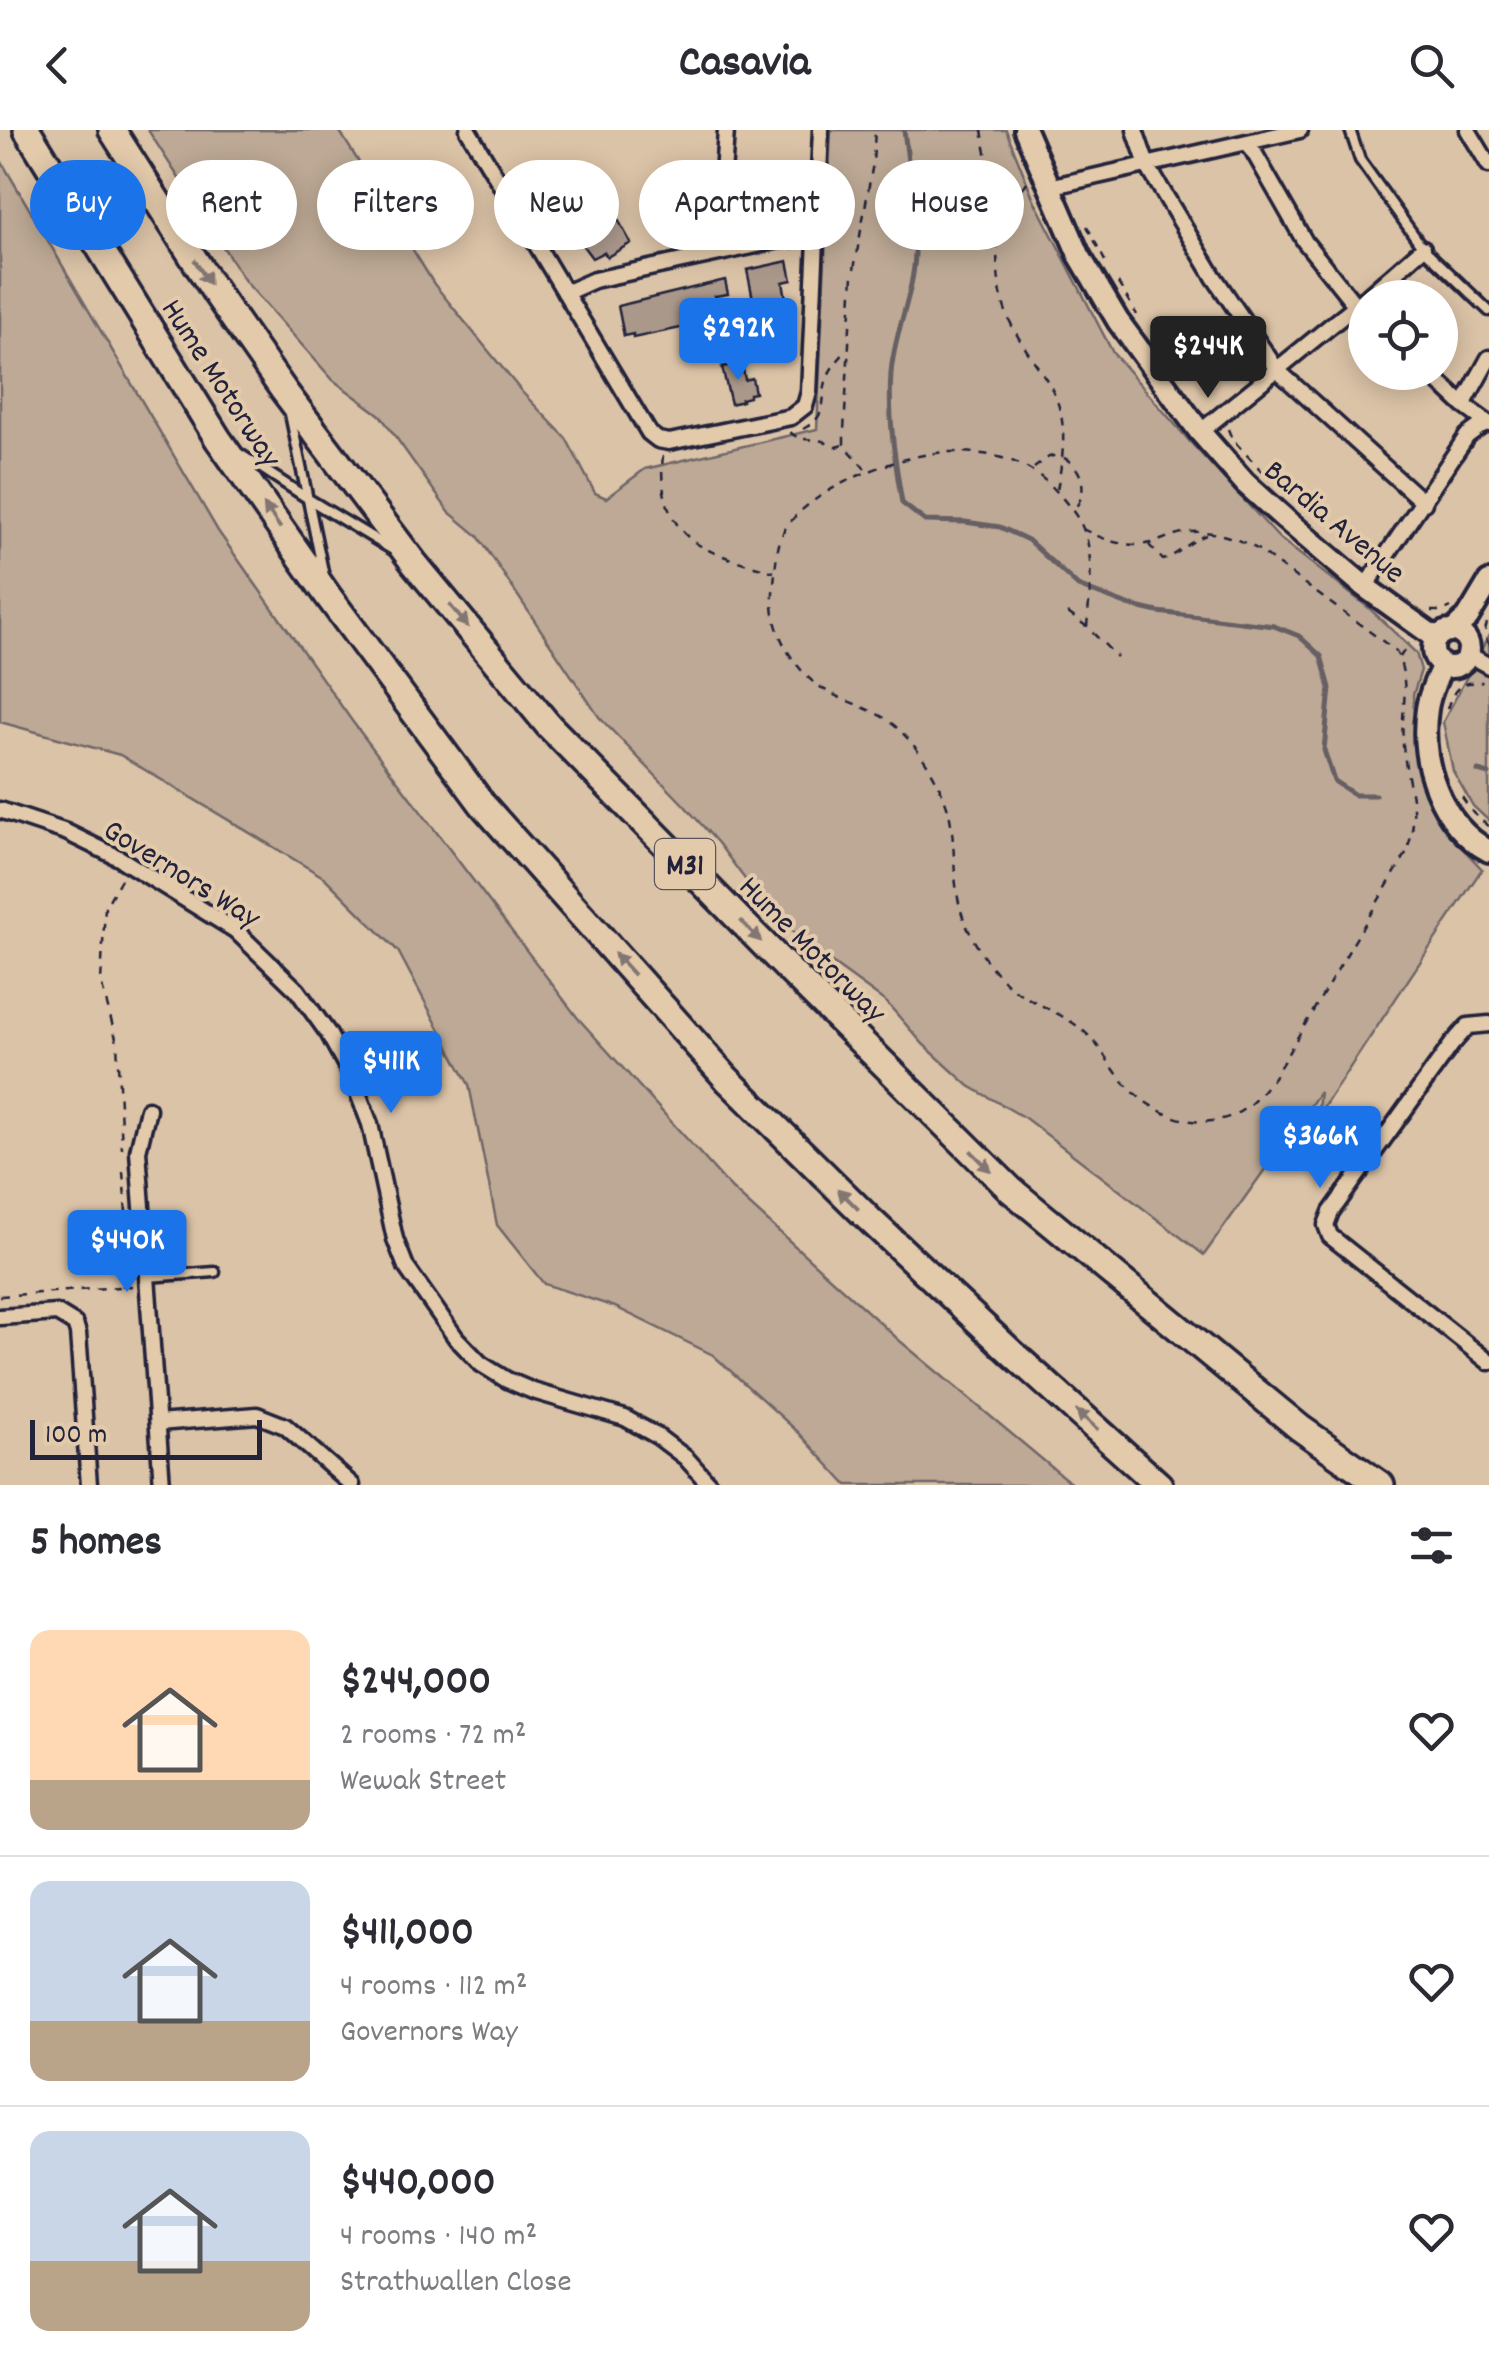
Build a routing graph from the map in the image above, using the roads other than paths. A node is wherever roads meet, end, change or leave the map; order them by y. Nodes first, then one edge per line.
1 (28, 130) edge
2 (112, 130) edge
3 (726, 130) edge
4 (821, 130) edge
5 (1025, 130) edge
6 (1134, 130) edge
7 (1300, 130) edge
8 (1350, 130) edge
9 (1468, 130) edge
10 (473, 132) edge
11 (1248, 142) junction
12 (819, 160) edge
13 (1147, 165) junction
14 (1489, 166) edge
15 (1039, 184) junction
16 (1423, 248) junction
17 (734, 250) edge
18 (814, 250) edge
19 (729, 251) junction
20 (1389, 280) edge
21 (1348, 288) edge
22 (565, 293) junction
23 (1489, 311) edge
24 (1348, 316) edge
25 (1489, 358) edge
26 (1277, 370) junction
27 (1448, 390) edge
28 (284, 391) junction
29 (1463, 404) junction
30 (1488, 423) edge
31 (1200, 432) junction
32 (218, 439) junction
33 (310, 500) junction
34 (1424, 503) junction
35 (414, 563) junction
36 (1489, 582) edge
37 (1365, 587) junction
38 (328, 596) junction
39 (1444, 634) junction
40 (1468, 655) junction
41 (1443, 666) junction
42 (1489, 666) edge
43 (0, 810) edge
44 (1489, 851) edge
45 (1489, 1024) edge
46 (148, 1110) dead end
47 (215, 1272) dead end
48 (148, 1280) junction
49 (0, 1316) edge
50 (1489, 1362) edge
51 (158, 1422) junction
52 (703, 1482) edge
53 (89, 1485) edge
54 (162, 1485) edge
55 (352, 1485) edge
56 (1159, 1485) edge
57 (1381, 1485) edge

1 - 32 highway, Hume Motorway
2 -> 28 highway, Hume Motorway / M31
3 - 19 street
4 - 12 street
5 - 15 street, Bardia Avenue
6 - 13 street
7 - 11 street
8 - 16 lane
9 - 14 street
10 - 22 street
11 - 13 street
11 - 21 street
13 - 15 street
13 - 26 street
15 - 31 street, Bardia Avenue
16 - 20 street
16 - 23 lane
17 - 19 street
18 - 22 street
19 - 22 street
24 - 26 street
25 - 29 street
26 - 31 street
26 - 34 street
27 - 29 street
28 - 33 lane
28 - 35 highway, Hume Motorway / M31
29 - 30 street
30 - 34 street
31 - 37 street, Bardia Avenue
32 - 33 lane
38 -> 32 highway, Hume Motorway
33 - 35 lane
33 - 38 lane
34 - 37 street
35 -> 57 highway, Hume Motorway / M31
36 - 39 street
37 - 39 street, Bardia Avenue
56 -> 38 highway, Hume Motorway
39 - 40 street
39 - 41 street
40 - 41 street
40 - 42 street
41 - 44 street
43 - 52 street, Governors Way
45 - 50 street
46 - 48 street
47 - 48 lane
48 - 51 street
49 - 53 street
51 - 54 street
51 - 55 street

